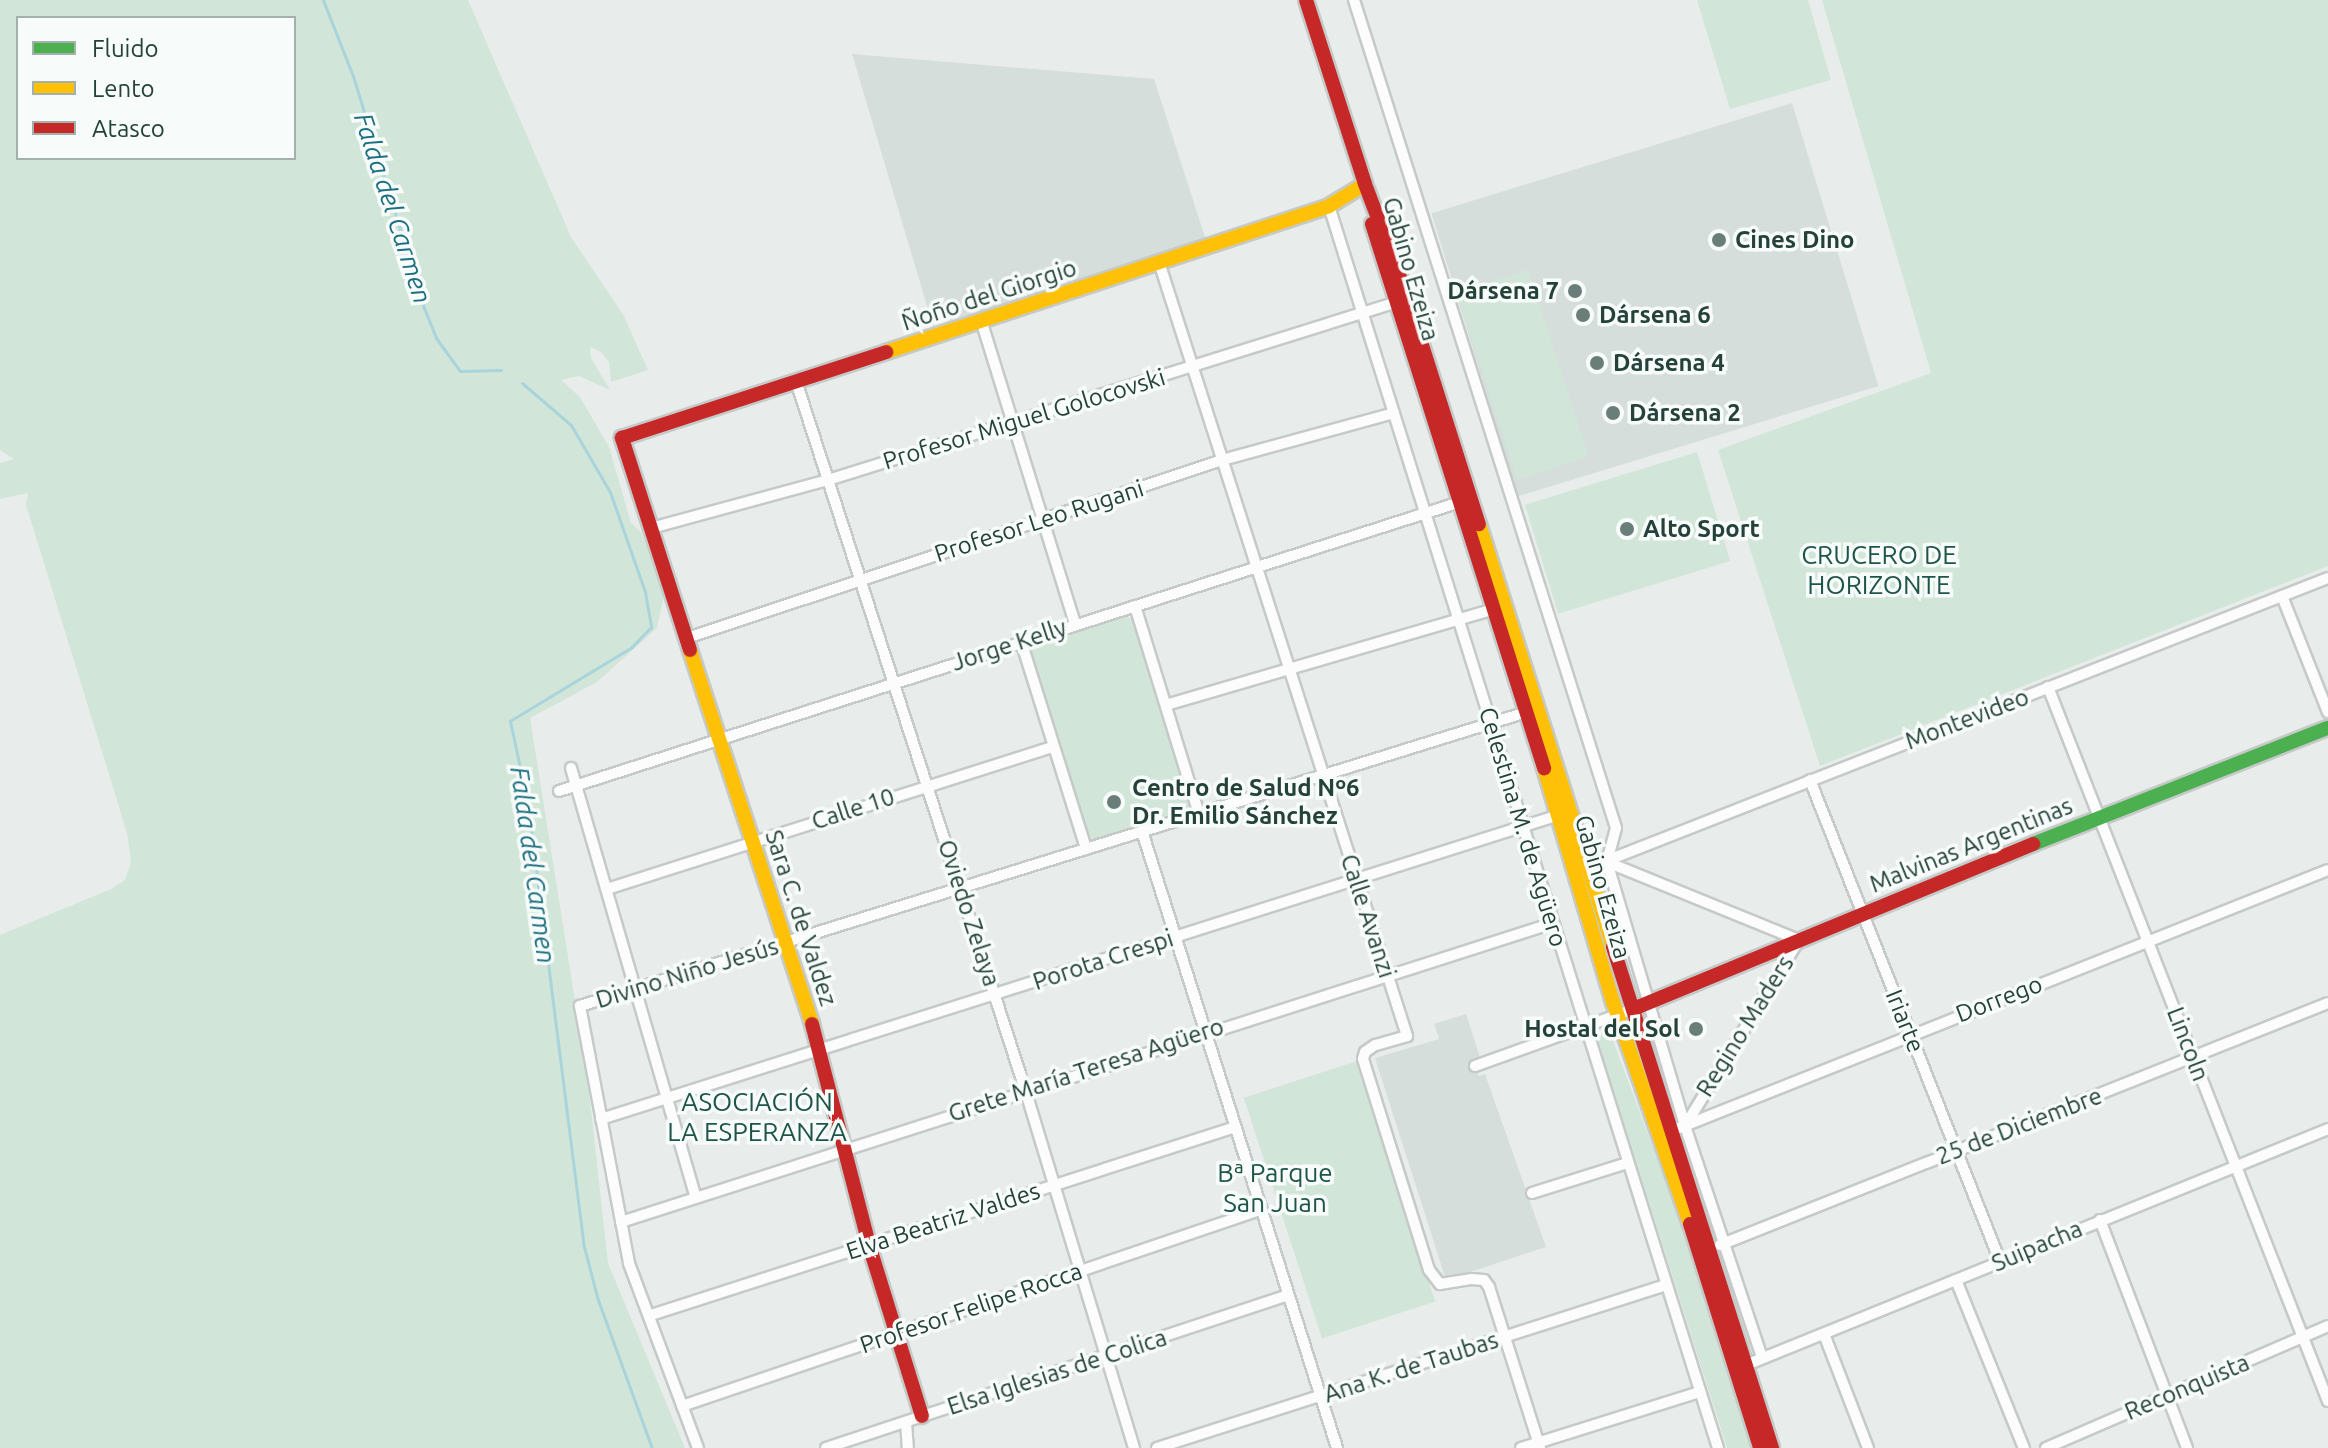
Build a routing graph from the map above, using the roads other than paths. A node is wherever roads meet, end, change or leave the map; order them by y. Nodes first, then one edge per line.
1 (1354, 0) edge
2 (1309, 1) edge
3 (1365, 184) junction
4 (1329, 206) junction
5 (1159, 262) junction
6 (1394, 303) junction
7 (1363, 312) junction
8 (981, 320) junction
9 (1193, 367) junction
10 (796, 381) junction
11 (1394, 413) junction
12 (1012, 421) junction
13 (622, 438) joint
14 (1222, 460) junction
15 (828, 480) junction
16 (1460, 502) junction
17 (1425, 513) junction
18 (1043, 520) junction
19 (651, 528) junction
20 (1256, 567) junction
21 (2328, 578) edge
22 (860, 579) junction
23 (2282, 596) junction
24 (1135, 606) junction
25 (1494, 609) junction
26 (1458, 618) junction
27 (1075, 624) junction
28 (687, 638) junction
29 (1021, 641) junction
30 (1289, 668) junction
31 (894, 682) junction
32 (2048, 687) junction
33 (1166, 705) junction
34 (1527, 712) junction
35 (2328, 712) edge
36 (1491, 724) junction
37 (2328, 728) edge
38 (719, 738) junction
39 (1054, 746) junction
40 (571, 768) dead end
41 (1323, 775) junction
42 (1810, 780) junction
43 (576, 785) junction
44 (927, 785) junction
45 (559, 791) dead end
46 (1199, 814) junction
47 (1559, 815) junction
48 (2099, 817) junction
49 (1522, 826) junction
50 (1142, 831) junction
51 (753, 841) junction
52 (1086, 849) junction
53 (1607, 862) junction
54 (1588, 868) junction
55 (2328, 870) edge
56 (1356, 879) junction
57 (960, 888) junction
58 (607, 889) junction
59 (1863, 914) junction
60 (1553, 923) junction
61 (1175, 937) junction
62 (1799, 940) junction
63 (2148, 940) junction
64 (785, 942) junction
65 (1387, 975) junction
66 (635, 989) junction
67 (995, 994) junction
68 (1650, 1000) junction
69 (2328, 1003) edge
70 (1633, 1009) junction
71 (1617, 1015) junction
72 (1585, 1027) junction
73 (1204, 1033) junction
74 (1910, 1034) junction
75 (820, 1050) junction
76 (2194, 1058) junction
77 (1475, 1066) dead end
78 (1025, 1089) junction
79 (667, 1098) junction
80 (601, 1119) junction
81 (1235, 1127) junction
82 (1678, 1129) junction
83 (2328, 1129) edge
84 (846, 1148) junction
85 (1956, 1150) junction
86 (1627, 1163) junction
87 (2235, 1166) junction
88 (1053, 1186) junction
89 (1532, 1193) dead end
90 (696, 1197) junction
91 (1260, 1210) junction
92 (2100, 1220) junction
93 (621, 1222) junction
94 (1724, 1243) junction
95 (869, 1245) junction
96 (1709, 1249) junction
97 (2000, 1261) junction
98 (1078, 1272) junction
99 (1956, 1280) junction
100 (1666, 1285) junction
101 (1288, 1295) junction
102 (651, 1315) junction
103 (2328, 1326) edge
104 (899, 1333) junction
105 (1824, 1334) junction
106 (1505, 1336) junction
107 (2301, 1337) junction
108 (1106, 1356) junction
109 (1762, 1358) junction
110 (1746, 1365) junction
111 (1700, 1392) junction
112 (2167, 1395) junction
113 (1319, 1396) junction
114 (2328, 1401) edge
115 (682, 1406) junction
116 (922, 1416) junction
117 (906, 1422) junction
118 (1539, 1445) edge
119 (698, 1448) edge
120 (826, 1448) edge
121 (908, 1448) edge
122 (1134, 1448) edge
123 (1157, 1448) edge
124 (1337, 1448) edge
125 (1521, 1448) edge
126 (1718, 1448) edge
127 (1760, 1448) edge
128 (1772, 1448) edge
129 (1868, 1448) edge
130 (2024, 1448) edge
131 (2046, 1448) edge
132 (2187, 1448) edge

1 - 53 street
2 - 3 main road
3 - 4 main road, Ñoño del Giorgio
3 - 6 main road, Gabino Ezeiza
3 - 54 main road, Gabino Ezeiza
4 - 5 main road, Ñoño del Giorgio
4 - 7 street, Celestina M. de Agüero
5 - 8 main road, Ñoño del Giorgio
5 - 9 street, Calle Avanzi
6 - 7 street, Profesor Miguel Golocovski
6 - 16 main road, Gabino Ezeiza
7 - 9 street, Profesor Miguel Golocovski
7 - 11 street, Celestina M. de Agüero
8 - 10 main road, Ñoño del Giorgio
8 - 12 street
9 - 12 street, Profesor Miguel Golocovski
9 - 14 street, Calle Avanzi
10 - 13 main road, Ñoño del Giorgio
10 - 15 street, Oviedo Zelaya
11 - 14 street, Profesor Leo Rugani
11 - 17 street, Celestina M. de Agüero
12 - 15 street, Profesor Miguel Golocovski
12 - 18 street
13 - 19 main road, Sara C. de Valdez
14 - 18 street, Profesor Leo Rugani
14 - 20 street, Calle Avanzi
15 - 19 street, Profesor Miguel Golocovski
15 - 22 street, Oviedo Zelaya
16 - 17 street, Jorge Kelly
16 - 25 main road, Gabino Ezeiza
17 - 20 street, Jorge Kelly
17 - 26 street, Celestina M. de Agüero
18 - 22 street, Profesor Leo Rugani
18 - 27 street
19 - 28 main road, Sara C. de Valdez
20 - 24 street, Jorge Kelly
20 - 30 street, Calle Avanzi
21 - 23 street, Montevideo
22 - 28 street, Profesor Leo Rugani
22 - 31 street, Oviedo Zelaya
23 - 32 street, Montevideo
23 - 35 street
24 - 27 street, Jorge Kelly
24 - 33 street
25 - 26 street
25 - 34 main road, Gabino Ezeiza
26 - 30 street
26 - 36 street, Celestina M. de Agüero
27 - 29 street, Jorge Kelly
28 - 38 main road, Sara C. de Valdez
29 - 31 street, Jorge Kelly
29 - 39 street
30 - 33 street
30 - 41 street, Calle Avanzi
31 - 38 street, Jorge Kelly
31 - 44 street, Oviedo Zelaya
32 - 42 street, Montevideo
32 - 48 street, Lincoln
33 - 46 street
34 - 36 street, Divino Niño Jesús
34 - 47 main road, Gabino Ezeiza
36 - 41 street, Divino Niño Jesús
36 - 49 street, Celestina M. de Agüero
37 - 48 main road, Malvinas Argentinas
38 - 43 street, Jorge Kelly
38 - 51 main road, Sara C. de Valdez
39 - 44 street, Calle 10
39 - 52 street
40 - 43 street
41 - 46 street, Divino Niño Jesús
41 - 56 street, Calle Avanzi
42 - 53 street, Montevideo
42 - 59 street, Iriarte
43 - 45 street, Jorge Kelly
43 - 58 street
44 - 51 street, Calle 10
44 - 57 street, Oviedo Zelaya
46 - 50 street, Divino Niño Jesús
47 - 49 street, Porota Crespi
47 - 71 main road, Gabino Ezeiza
48 - 59 main road, Malvinas Argentinas
48 - 63 street, Lincoln
49 - 56 street, Porota Crespi
49 - 60 street, Celestina M. de Agüero
50 - 52 street, Divino Niño Jesús
50 - 61 street
51 - 58 street, Calle 10
51 - 64 main road, Sara C. de Valdez
52 - 57 street, Divino Niño Jesús
53 - 54 street, Montevideo
53 - 62 street, Regino Maders
53 - 68 street
54 - 70 main road, Gabino Ezeiza
55 - 63 street, Dorrego
56 - 61 street, Porota Crespi
56 - 65 street, Calle Avanzi
57 - 64 street, Divino Niño Jesús
57 - 67 street, Oviedo Zelaya
58 - 66 street
59 - 62 main road, Malvinas Argentinas
59 - 74 street, Iriarte
60 - 65 street, Grete María Teresa Agüero
60 - 72 street, Celestina M. de Agüero
61 - 67 street, Porota Crespi
61 - 73 street
62 - 68 main road, Malvinas Argentinas
62 - 82 street, Regino Maders
63 - 74 street, Dorrego
63 - 76 street, Lincoln
64 - 66 street, Divino Niño Jesús
64 - 75 main road, Sara C. de Valdez
65 - 73 street, Grete María Teresa Agüero
65 - 106 street, Calle Avanzi
66 - 79 street
66 - 80 street, Divino Niño Jesús
67 - 75 street, Porota Crespi
67 - 78 street, Oviedo Zelaya
68 - 70 main road, Malvinas Argentinas
68 - 82 street
69 - 76 street, 25 de Diciembre
70 - 71 street
70 - 82 main road, Gabino Ezeiza
71 - 72 street
71 - 127 main road, Gabino Ezeiza
72 - 77 street
72 - 86 street, Celestina M. de Agüero
73 - 78 street, Grete María Teresa Agüero
73 - 81 street
74 - 82 street, Dorrego
74 - 85 street, Iriarte
75 - 79 street, Porota Crespi
75 - 84 main road, Sara C. de Valdez
76 - 85 street, 25 de Diciembre
76 - 87 street, Lincoln
78 - 84 street, Grete María Teresa Agüero
78 - 88 street, Oviedo Zelaya
79 - 80 street, Porota Crespi
79 - 90 street
80 - 93 street
81 - 88 street, Elva Beatriz Valdes
81 - 91 street
82 - 94 street
82 - 96 main road, Gabino Ezeiza
83 - 87 street, Suipacha
84 - 90 street, Grete María Teresa Agüero
84 - 95 main road, Sara C. de Valdez
85 - 94 street, 25 de Diciembre
85 - 97 street, Iriarte
86 - 89 street
86 - 100 street, Celestina M. de Agüero
87 - 92 street, Suipacha
87 - 107 street, Lincoln
88 - 95 street, Elva Beatriz Valdes
88 - 98 street, Oviedo Zelaya
90 - 93 street, Grete María Teresa Agüero
91 - 98 street, Profesor Felipe Rocca
91 - 101 street
92 - 97 street, Suipacha
92 - 112 street
93 - 102 street
94 - 96 street, 25 de Diciembre
94 - 109 street
95 - 102 street, Elva Beatriz Valdes
95 - 104 main road, Sara C. de Valdez
96 - 110 main road, Gabino Ezeiza
97 - 99 street, Suipacha
98 - 104 street, Profesor Felipe Rocca
98 - 108 street, Oviedo Zelaya
99 - 105 street, Suipacha
99 - 130 street
100 - 106 street, Ana K. de Taubas
100 - 111 street, Celestina M. de Agüero
101 - 108 street, Elsa Iglesias de Colica
101 - 113 street
102 - 115 street
103 - 107 street, Reconquista
104 - 115 street, Profesor Felipe Rocca
104 - 116 main road, Sara C. de Valdez
105 - 109 street, Suipacha
105 - 129 street
106 - 113 street, Ana K. de Taubas
106 - 118 street, Calle Avanzi
107 - 112 street, Reconquista
107 - 114 street, Lincoln
108 - 116 street, Elsa Iglesias de Colica
108 - 122 street, Oviedo Zelaya
109 - 110 street, Suipacha
110 - 128 main road, Gabino Ezeiza
111 - 118 street
111 - 126 street, Celestina M. de Agüero
112 - 131 street, Reconquista
112 - 132 street
113 - 123 street, Ana K. de Taubas
113 - 124 street
115 - 119 street
116 - 117 street, Elsa Iglesias de Colica
117 - 120 street, Elsa Iglesias de Colica
117 - 121 street
118 - 125 street

